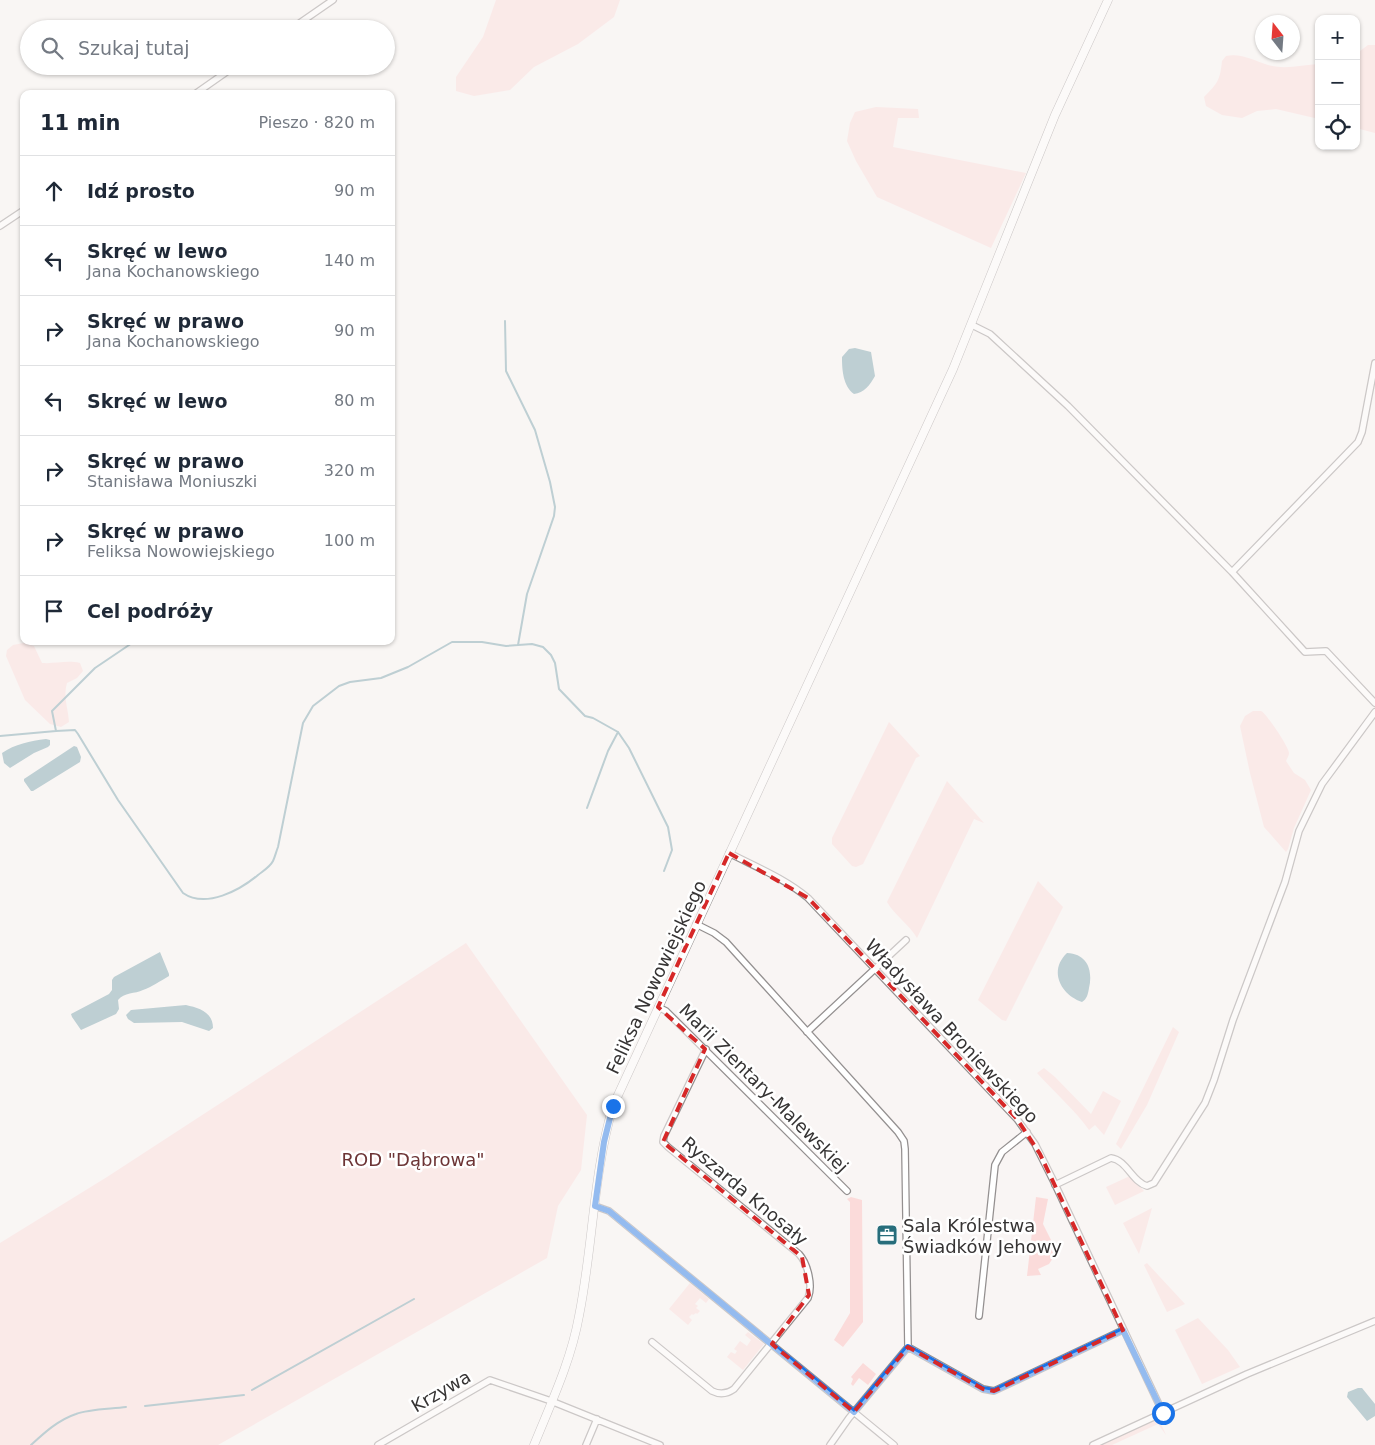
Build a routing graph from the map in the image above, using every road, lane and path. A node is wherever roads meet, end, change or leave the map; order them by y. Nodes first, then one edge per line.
1 (333, 0) edge
2 (1108, 0) edge
3 (304, 20) edge
4 (222, 75) edge
5 (201, 90) edge
6 (20, 213) edge
7 (0, 226) edge
8 (972, 325) junction
9 (1375, 363) edge
10 (1232, 572) junction
11 (1375, 703) edge
12 (1375, 712) edge
13 (729, 853) junction
14 (696, 924) junction
15 (906, 940) dead end
16 (875, 968) junction
17 (658, 1007) junction
18 (807, 1032) junction
19 (706, 1049) junction
20 (1027, 1132) junction
21 (1055, 1186) junction
22 (847, 1191) dead end
23 (595, 1206) junction
24 (979, 1316) dead end
25 (1375, 1321) edge
26 (1123, 1330) junction
27 (652, 1342) dead end
28 (772, 1344) junction
29 (908, 1347) junction
30 (551, 1401) junction
31 (854, 1412) junction
32 (1163, 1413) junction
33 (597, 1419) junction
34 (378, 1445) edge
35 (534, 1445) edge
36 (586, 1445) edge
37 (660, 1445) edge
38 (830, 1445) edge
39 (894, 1445) edge
40 (1093, 1445) edge

1 - 3 street
2 - 8 street, Feliksa Nowowiejskiego
4 - 5 street
6 - 7 street
8 - 10 street
8 - 13 street, Feliksa Nowowiejskiego
9 - 10 street
10 - 11 street
12 - 21 street
13 - 14 street, Feliksa Nowowiejskiego
13 - 16 street, Władysława Broniewskiego
14 - 17 street, Feliksa Nowowiejskiego
14 - 18 street
15 - 16 street
16 - 18 street
16 - 20 street, Władysława Broniewskiego
17 - 19 street, Marii Zientary-Malewskiej
17 - 23 street, Feliksa Nowowiejskiego
18 - 29 street
19 - 22 street, Marii Zientary-Malewskiej
19 - 28 street, Ryszarda Knosały
20 - 21 street, Władysława Broniewskiego
20 - 24 street
21 - 26 street, Władysława Broniewskiego
23 - 28 street
23 - 30 street, Feliksa Nowowiejskiego
25 - 32 street
26 - 29 street
26 - 32 street, Władysława Broniewskiego
27 - 28 street, Ryszarda Knosały
28 - 31 street
29 - 31 street
30 - 33 street, Krzywa
30 - 34 street, Krzywa
30 - 35 street, Feliksa Nowowiejskiego
31 - 38 street
31 - 39 street
32 - 40 street
33 - 36 street
33 - 37 street, Krzywa

